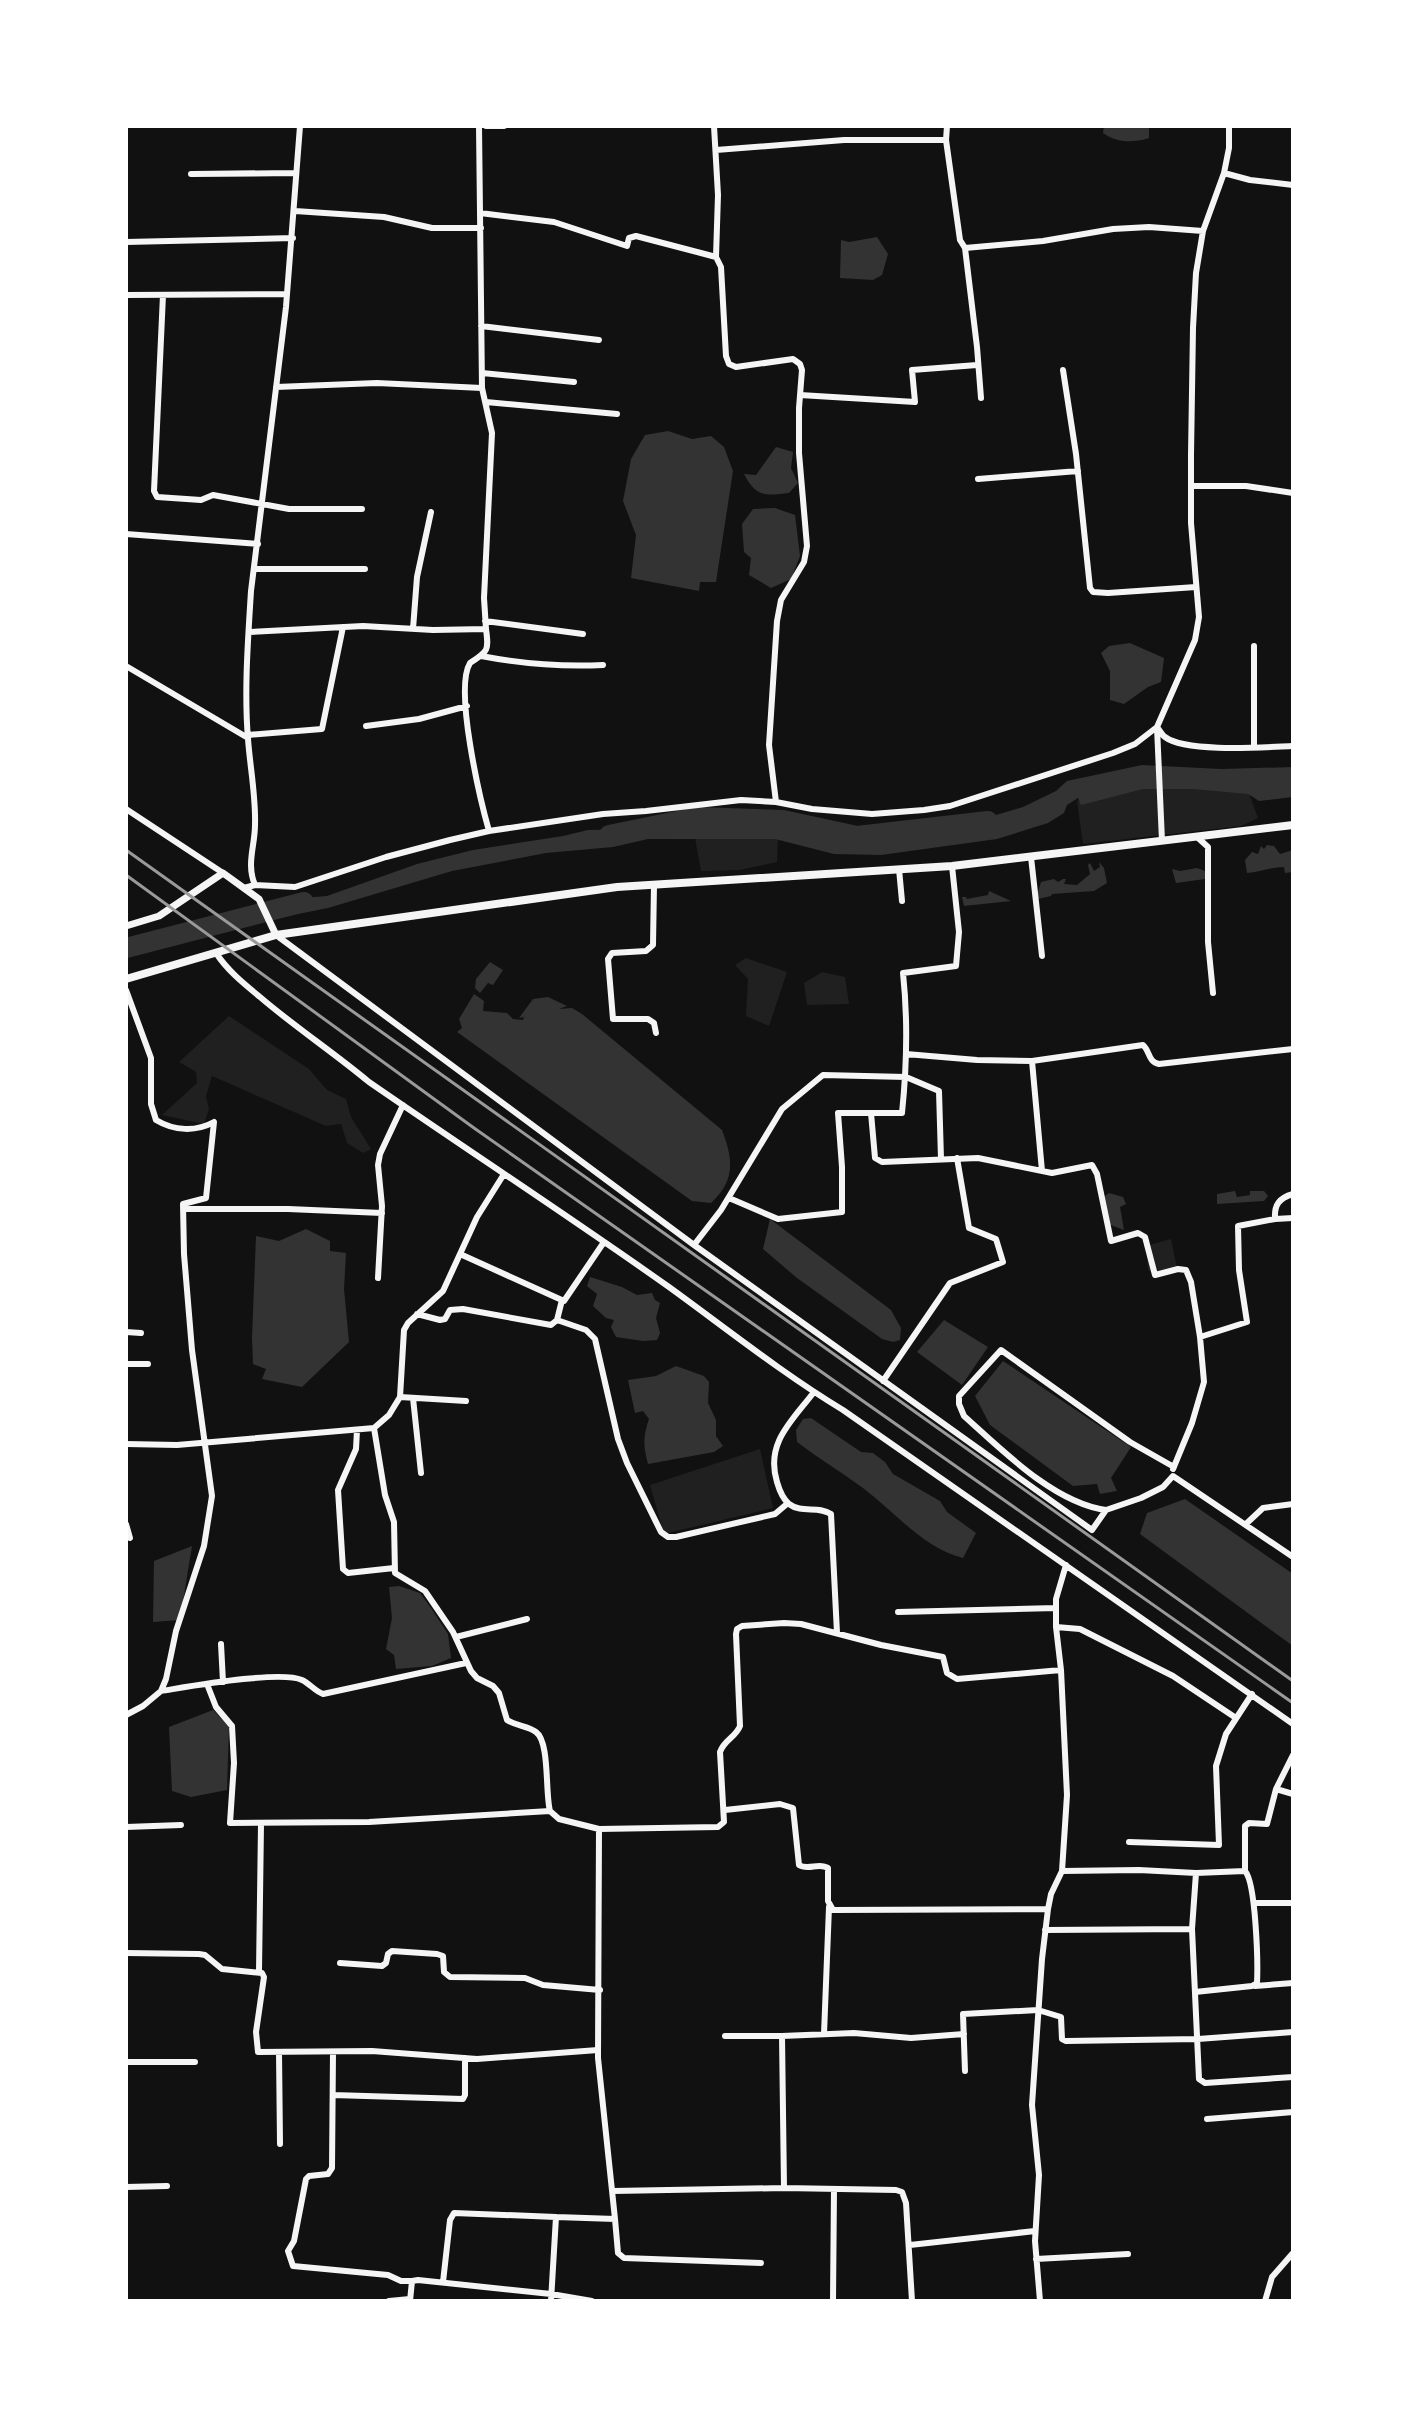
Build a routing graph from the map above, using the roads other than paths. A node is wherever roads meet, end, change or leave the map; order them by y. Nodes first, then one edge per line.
1 (300, 126) edge
2 (479, 126) edge
3 (486, 126) edge
4 (504, 126) edge
5 (714, 126) edge
6 (947, 126) edge
7 (1229, 126) edge
8 (946, 140) junction
9 (716, 150) junction
10 (295, 173) junction
11 (1224, 173) junction
12 (191, 174) dead end
13 (1293, 185) edge
14 (295, 211) junction
15 (480, 213) junction
16 (481, 228) junction
17 (1203, 231) junction
18 (293, 238) junction
19 (126, 242) edge
20 (965, 248) junction
21 (716, 257) junction
22 (287, 294) junction
23 (126, 295) edge
24 (163, 295) junction
25 (481, 326) junction
26 (599, 340) dead end
27 (977, 365) junction
28 (1063, 370) dead end
29 (482, 373) junction
30 (574, 382) dead end
31 (276, 387) junction
32 (482, 388) junction
33 (800, 395) junction
34 (981, 398) dead end
35 (486, 402) junction
36 (617, 414) dead end
37 (1078, 471) junction
38 (978, 479) dead end
39 (1191, 486) junction
40 (1293, 493) edge
41 (262, 503) junction
42 (362, 509) dead end
43 (431, 512) dead end
44 (126, 534) edge
45 (258, 544) junction
46 (254, 569) junction
47 (365, 569) dead end
48 (1196, 587) junction
49 (485, 621) junction
50 (343, 627) junction
51 (413, 629) junction
52 (486, 629) junction
53 (249, 632) junction
54 (583, 634) dead end
55 (1254, 646) dead end
56 (481, 656) junction
57 (603, 665) dead end
58 (126, 666) edge
59 (467, 706) junction
60 (366, 726) dead end
61 (1157, 727) junction
62 (248, 736) junction
63 (1293, 746) edge
64 (1254, 747) junction
65 (776, 802) junction
66 (126, 809) edge
67 (1293, 825) edge
68 (489, 831) junction
69 (1197, 837) junction
70 (1162, 841) junction
71 (1031, 857) junction
72 (952, 866) junction
73 (899, 869) junction
74 (223, 873) junction
75 (255, 885) junction
76 (654, 885) junction
77 (244, 888) junction
78 (902, 901) dead end
79 (126, 926) edge
80 (276, 935) junction
81 (216, 953) junction
82 (1042, 956) dead end
83 (126, 979) edge
84 (126, 990) edge
85 (1213, 993) dead end
86 (656, 1033) dead end
87 (1293, 1049) edge
88 (906, 1054) junction
89 (1032, 1061) junction
90 (906, 1077) junction
91 (403, 1105) junction
92 (871, 1113) junction
93 (957, 1158) junction
94 (941, 1159) junction
95 (1042, 1171) junction
96 (504, 1174) junction
97 (1293, 1194) edge
98 (729, 1198) junction
99 (184, 1209) junction
100 (382, 1213) junction
101 (1293, 1218) edge
102 (1275, 1219) junction
103 (604, 1242) junction
104 (694, 1245) junction
105 (460, 1254) junction
106 (378, 1278) dead end
107 (562, 1300) junction
108 (417, 1314) junction
109 (557, 1320) junction
110 (126, 1332) edge
111 (141, 1333) dead end
112 (1200, 1337) junction
113 (126, 1364) edge
114 (148, 1364) dead end
115 (883, 1381) junction
116 (814, 1392) junction
117 (400, 1397) junction
118 (413, 1398) junction
119 (466, 1401) dead end
120 (374, 1428) junction
121 (357, 1430) junction
122 (205, 1443) junction
123 (126, 1444) edge
124 (1174, 1467) junction
125 (421, 1473) dead end
126 (1173, 1476) junction
127 (788, 1503) junction
128 (1293, 1504) edge
129 (1106, 1510) junction
130 (126, 1524) edge
131 (1246, 1524) junction
132 (130, 1538) dead end
133 (1293, 1557) edge
134 (1066, 1565) junction
135 (394, 1568) junction
136 (1056, 1608) junction
137 (898, 1612) dead end
138 (527, 1619) dead end
139 (1056, 1627) junction
140 (837, 1633) junction
141 (456, 1637) junction
142 (221, 1644) dead end
143 (466, 1663) junction
144 (1061, 1670) junction
145 (223, 1682) junction
146 (207, 1684) junction
147 (161, 1691) junction
148 (1252, 1694) junction
149 (126, 1715) edge
150 (1236, 1718) junction
151 (1293, 1724) edge
152 (1293, 1755) edge
153 (1276, 1789) junction
154 (1293, 1794) edge
155 (725, 1810) junction
156 (550, 1811) junction
157 (261, 1824) junction
158 (181, 1825) dead end
159 (126, 1827) edge
160 (599, 1829) junction
161 (1129, 1842) dead end
162 (1062, 1871) junction
163 (1245, 1871) junction
164 (1196, 1873) junction
165 (1254, 1903) junction
166 (1293, 1903) edge
167 (829, 1907) junction
168 (1048, 1909) junction
169 (1192, 1929) junction
170 (1045, 1930) junction
171 (126, 1953) edge
172 (340, 1963) dead end
173 (259, 1971) junction
174 (1293, 1983) edge
175 (1255, 1986) junction
176 (600, 1990) junction
177 (1195, 1992) junction
178 (1038, 2010) junction
179 (1293, 2032) edge
180 (824, 2034) junction
181 (964, 2034) junction
182 (725, 2036) dead end
183 (782, 2036) junction
184 (1198, 2039) junction
185 (598, 2050) junction
186 (279, 2052) junction
187 (333, 2052) junction
188 (465, 2058) junction
189 (126, 2062) edge
190 (195, 2062) dead end
191 (965, 2071) dead end
192 (1293, 2077) edge
193 (333, 2095) junction
194 (1293, 2112) edge
195 (1207, 2119) dead end
196 (280, 2144) dead end
197 (167, 2186) dead end
198 (126, 2187) edge
199 (784, 2188) junction
200 (834, 2189) junction
201 (613, 2191) junction
202 (556, 2217) junction
203 (615, 2219) junction
204 (1035, 2231) junction
205 (910, 2245) junction
206 (1293, 2253) edge
207 (1128, 2254) dead end
208 (1036, 2259) junction
209 (761, 2263) dead end
210 (412, 2281) junction
211 (443, 2282) junction
212 (551, 2298) edge
213 (410, 2300) edge
214 (389, 2301) edge
215 (592, 2301) edge
216 (833, 2301) edge
217 (912, 2301) edge
218 (1040, 2301) edge
219 (1265, 2301) edge

1 - 10 street
2 - 15 street
3 - 4 street
5 - 9 street
6 - 8 street
7 - 11 street
8 - 9 street
8 - 20 street
9 - 21 street
10 - 12 street
10 - 14 street
11 - 13 street
11 - 17 street
14 - 16 street
14 - 18 street
15 - 16 street
15 - 21 street
16 - 25 street
17 - 20 street
17 - 39 street
18 - 19 street
18 - 22 street
20 - 27 street
21 - 33 street
22 - 24 street
22 - 31 street
23 - 24 street
24 - 41 street
25 - 26 street
25 - 29 street
27 - 33 street
27 - 34 street
28 - 37 street
29 - 30 street
29 - 32 street
31 - 32 street
31 - 41 street
32 - 35 street
33 - 65 street
35 - 36 street
35 - 49 street
37 - 38 street
37 - 48 street
39 - 40 street
39 - 48 street
41 - 42 street
41 - 45 street
43 - 51 street
44 - 45 street
45 - 46 street
46 - 47 street
46 - 53 street
48 - 61 street
49 - 52 street
49 - 54 street
50 - 51 street
50 - 53 street
50 - 62 street
51 - 52 street
52 - 56 street
53 - 62 street
55 - 64 street
56 - 57 street
56 - 59 street
58 - 62 street
59 - 60 street
59 - 68 street
61 - 64 street
61 - 65 street
61 - 70 street
62 - 75 street
63 - 64 street
65 - 68 street
66 - 74 street
67 - 69 main road
68 - 75 street
69 - 70 main road
69 - 85 street
70 - 71 main road
71 - 72 main road
71 - 82 street
72 - 73 main road
72 - 88 street
73 - 76 main road
73 - 78 street
74 - 77 street
74 - 79 street
75 - 77 street
76 - 80 main road
76 - 86 street
77 - 80 street
80 - 81 main road
80 - 104 street
81 - 83 main road
81 - 91 street
84 - 99 street
87 - 89 street
88 - 89 street
88 - 90 street
89 - 95 street
90 - 92 street
90 - 94 street
90 - 98 street
91 - 96 street
91 - 100 street
92 - 94 street
92 - 98 street
93 - 94 street
93 - 95 street
93 - 115 street
95 - 112 street
96 - 103 street
96 - 105 street
97 - 102 street
98 - 104 street
99 - 100 street
99 - 122 street
100 - 106 street
101 - 102 street
102 - 112 street
103 - 107 street
103 - 116 street
104 - 115 street
105 - 107 street
105 - 108 street
107 - 109 street
108 - 109 street
108 - 117 street
109 - 127 street
110 - 111 street
112 - 124 street
113 - 114 street
115 - 129 street
116 - 127 street
116 - 134 street
117 - 118 street
117 - 120 street
118 - 119 street
118 - 125 street
120 - 121 street
120 - 135 street
121 - 122 street
121 - 135 street
122 - 123 street
122 - 147 street
124 - 126 street
124 - 129 street
126 - 129 street
126 - 131 street
127 - 140 street
128 - 131 street
130 - 132 street
131 - 133 street
134 - 136 street
134 - 148 street
135 - 141 street
136 - 137 street
136 - 139 street
138 - 141 street
139 - 144 street
139 - 150 street
140 - 144 street
140 - 155 street
141 - 143 street
142 - 145 street
143 - 145 street
143 - 156 street
144 - 162 street
145 - 146 street
146 - 147 street
146 - 157 street
147 - 149 street
148 - 150 street
148 - 151 street
150 - 161 street
152 - 153 street
153 - 154 street
153 - 163 street
155 - 160 street
155 - 167 street
156 - 157 street
156 - 160 street
157 - 173 street
158 - 159 street
160 - 176 street
162 - 164 street
162 - 168 street
163 - 164 street
163 - 165 street
164 - 169 street
165 - 166 street
165 - 175 street
167 - 168 street
167 - 180 street
168 - 170 street
169 - 170 street
169 - 177 street
170 - 178 street
171 - 173 street
172 - 176 street
173 - 186 street
174 - 175 street
175 - 177 street
176 - 185 street
177 - 184 street
178 - 181 street
178 - 184 street
178 - 204 street
179 - 184 street
180 - 181 street
180 - 183 street
181 - 191 street
182 - 183 street
183 - 199 street
184 - 192 street
185 - 188 street
185 - 201 street
186 - 187 street
186 - 196 street
187 - 188 street
187 - 193 street
188 - 193 street
189 - 190 street
193 - 210 street
194 - 195 street
197 - 198 street
199 - 200 street
199 - 201 street
200 - 205 street
200 - 216 street
201 - 203 street
202 - 203 street
202 - 211 street
202 - 212 street
203 - 209 street
204 - 205 street
204 - 208 street
205 - 217 street
206 - 219 street
207 - 208 street
208 - 218 street
210 - 211 street
210 - 213 street
211 - 212 street
212 - 215 street
213 - 214 street

